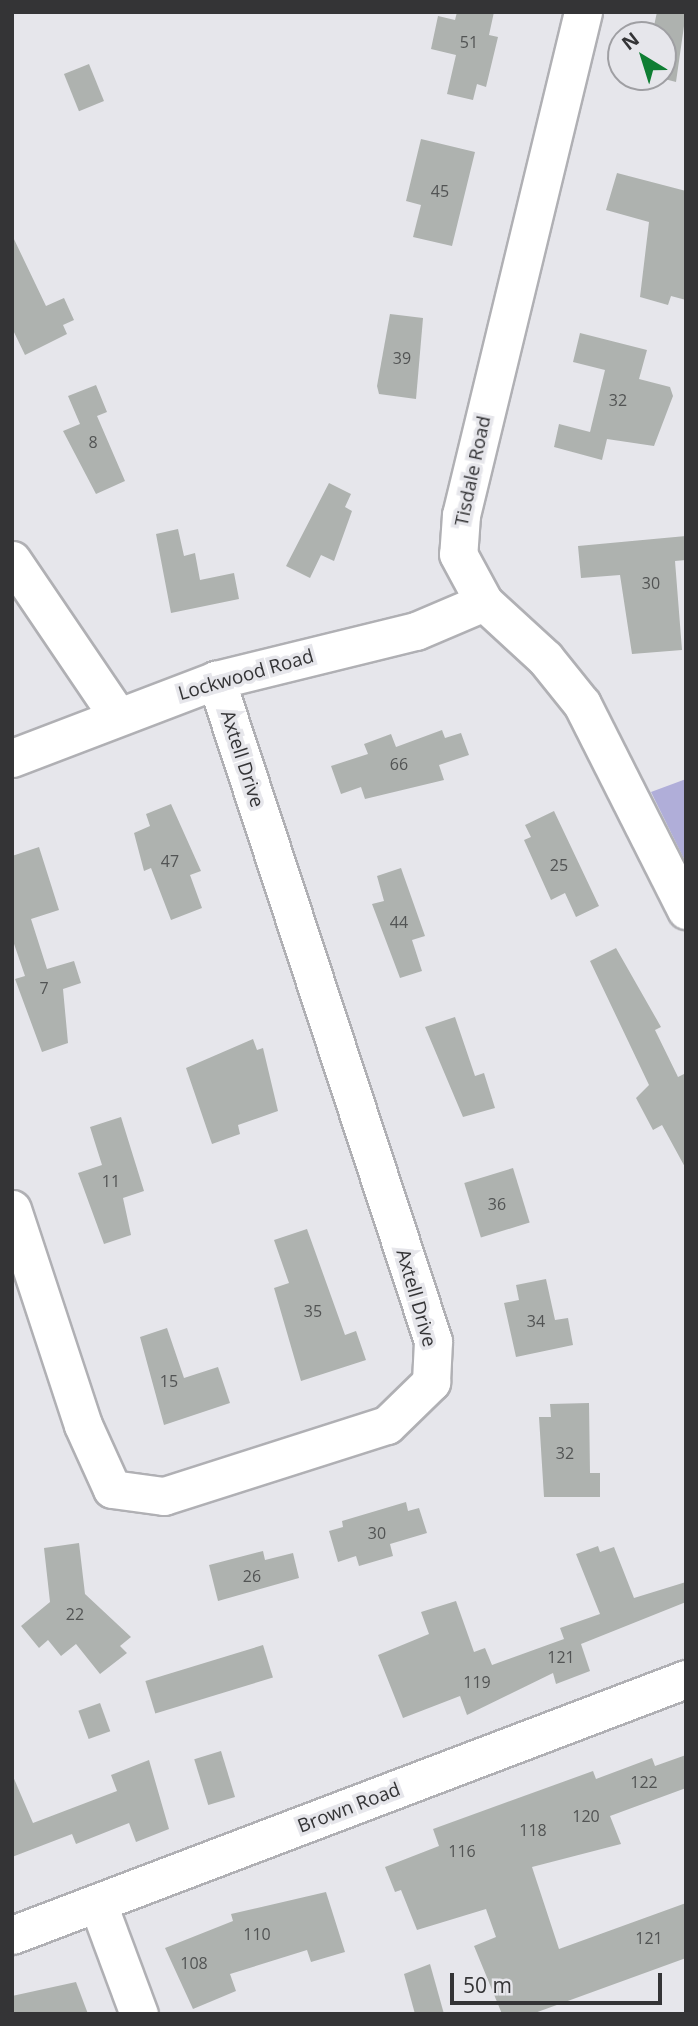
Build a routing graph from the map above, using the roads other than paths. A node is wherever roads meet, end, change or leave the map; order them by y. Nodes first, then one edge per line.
1 (583, 12) edge
2 (12, 560) edge
3 (484, 602) junction
4 (216, 680) junction
5 (117, 715) junction
6 (12, 758) edge
7 (686, 910) edge
8 (12, 1209) edge
9 (686, 1679) edge
10 (98, 1904) junction
11 (12, 1935) edge
12 (139, 2014) edge

1 - 3 street, Tisdale Road
2 - 5 street
3 - 4 street, Lockwood Road
3 - 7 street, Tisdale Road
4 - 5 street, Lockwood Road
4 - 8 street, Axtell Drive
5 - 6 street, Lockwood Road
9 - 10 street, Brown Road
10 - 11 street, Brown Road
10 - 12 street

